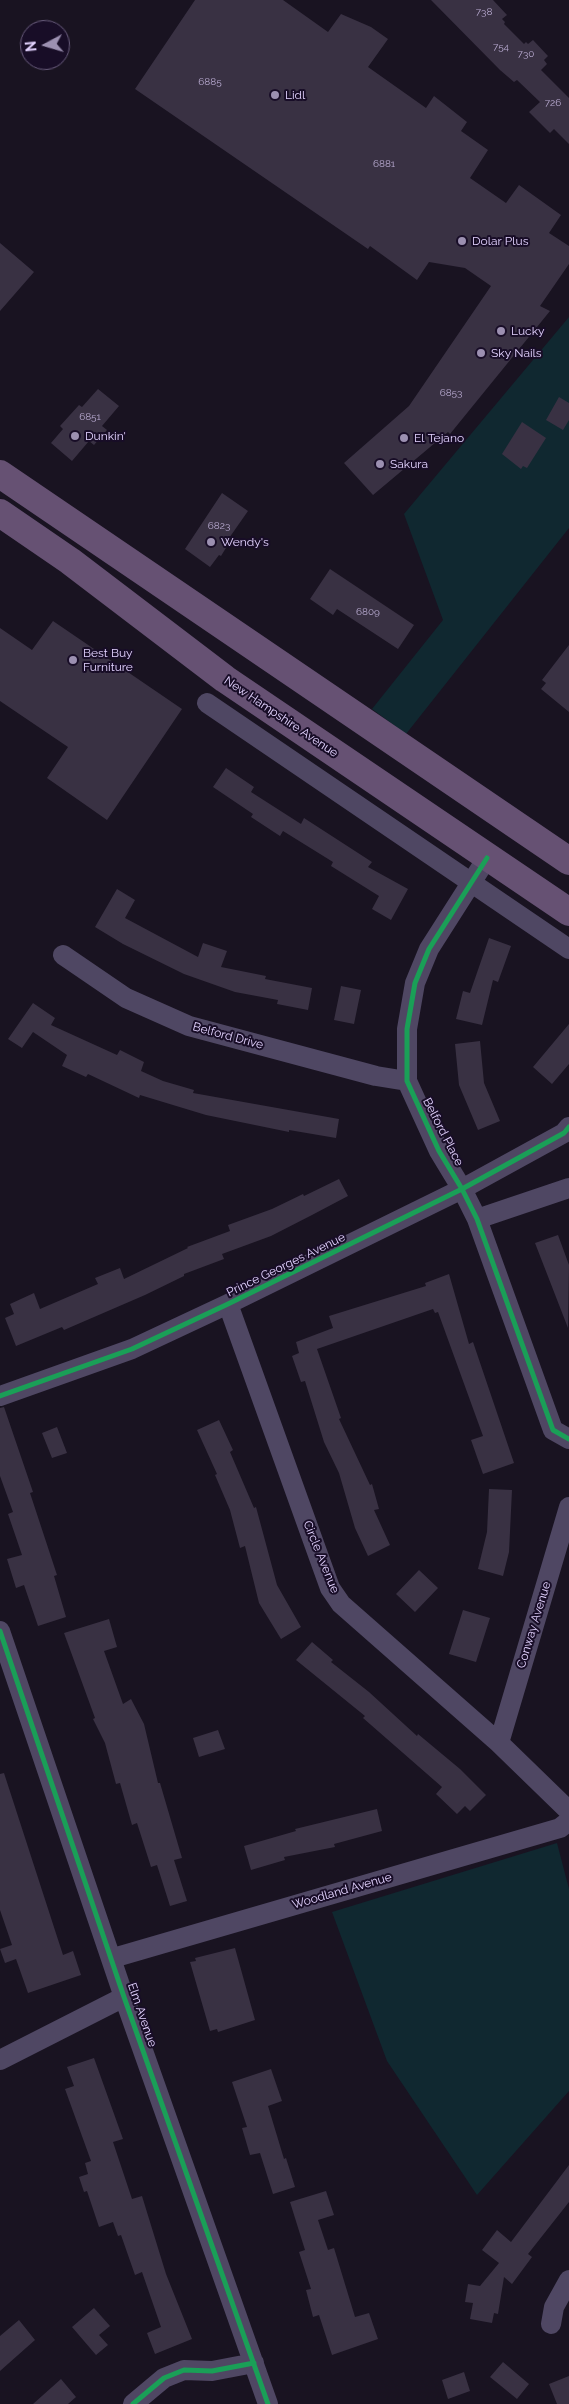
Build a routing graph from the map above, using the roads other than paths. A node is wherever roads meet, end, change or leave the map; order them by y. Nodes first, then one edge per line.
1 (0, 474) edge
2 (0, 513) edge
3 (207, 703) dead end
4 (487, 858) junction
5 (569, 861) edge
6 (470, 882) junction
7 (569, 912) edge
8 (569, 949) edge
9 (63, 955) dead end
10 (407, 1081) junction
11 (569, 1127) edge
12 (569, 1188) edge
13 (462, 1189) junction
14 (477, 1220) junction
15 (228, 1304) junction
16 (0, 1396) edge
17 (569, 1439) edge
18 (569, 1507) edge
19 (0, 1631) edge
20 (499, 1743) junction
21 (569, 1811) edge
22 (569, 1821) edge
23 (113, 1958) junction
24 (124, 1997) junction
25 (0, 2060) edge
26 (569, 2280) edge
27 (551, 2324) dead end
28 (254, 2363) junction
29 (133, 2404) edge
30 (268, 2404) edge

1 - 5 main road
2 - 4 main road, New Hampshire Avenue
3 - 6 street
4 - 6 street, Belford Place
4 - 7 main road, New Hampshire Avenue
6 - 8 street
6 - 10 street, Belford Place
9 - 10 street, Belford Drive
10 - 13 street, Belford Place
11 - 13 street, Prince Georges Avenue
12 - 14 street
13 - 14 street, Belford Place
13 - 15 street, Prince Georges Avenue
14 - 17 street, Belford Place
15 - 16 street, Prince Georges Avenue
15 - 20 street, Circle Avenue
18 - 20 street, Conway Avenue
19 - 23 street, Elm Avenue
20 - 21 street, Circle Avenue
22 - 23 street, Woodland Avenue
23 - 24 street, Elm Avenue
24 - 25 street
24 - 28 street, Elm Avenue
26 - 27 street
28 - 29 street
28 - 30 street, Elm Avenue

